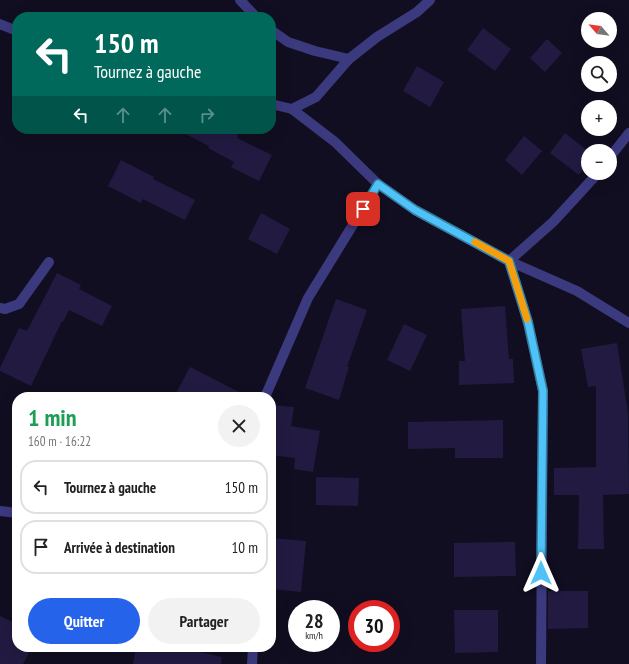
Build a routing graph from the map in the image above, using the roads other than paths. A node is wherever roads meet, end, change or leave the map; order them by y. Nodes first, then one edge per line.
1 (240, 0) edge
2 (430, 0) edge
3 (251, 12) edge
4 (0, 24) edge
5 (12, 29) edge
6 (276, 34) edge
7 (350, 59) junction
8 (276, 105) edge
9 (292, 109) junction
10 (629, 133) edge
11 (617, 148) edge
12 (592, 180) edge
13 (378, 184) junction
14 (509, 261) junction
15 (49, 262) dead end
16 (0, 308) edge
17 (629, 324) edge
18 (267, 392) edge
19 (0, 511) edge
20 (12, 512) edge
21 (252, 652) edge
22 (252, 664) edge
23 (541, 664) edge

1 - 3 street
2 - 7 street
4 - 5 street
6 - 7 street
7 - 9 street
8 - 9 street
9 - 13 street
10 - 11 street
12 - 14 street
13 - 14 street
13 - 18 street
14 - 17 street
14 - 23 street
15 - 16 street
19 - 20 street
21 - 22 street

